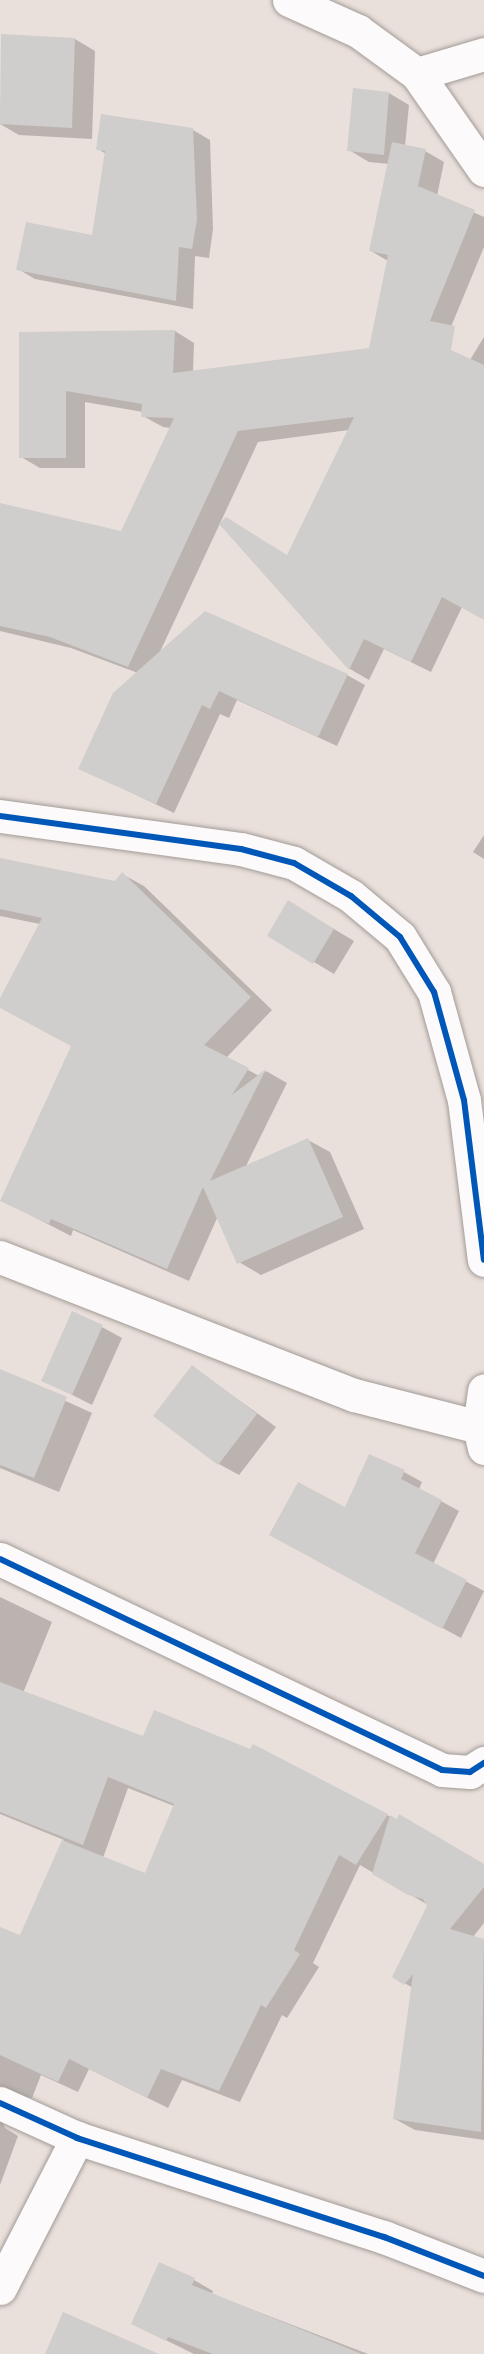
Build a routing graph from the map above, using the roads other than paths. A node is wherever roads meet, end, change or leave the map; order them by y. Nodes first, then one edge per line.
1 (289, 0) edge
2 (484, 54) edge
3 (417, 74) junction
4 (484, 170) edge
5 (0, 816) edge
6 (474, 1107) edge
7 (0, 1257) edge
8 (484, 1260) edge
9 (484, 1390) edge
10 (481, 1438) edge
11 (0, 1559) edge
12 (484, 1763) edge
13 (0, 2103) edge
14 (77, 2138) junction
15 (484, 2276) edge
16 (0, 2288) edge

1 - 3 street
2 - 3 street
3 - 4 street
5 - 6 street
6 - 8 street
7 - 10 street
9 - 10 street
11 - 12 street
13 - 14 street
14 - 15 street
14 - 16 street

